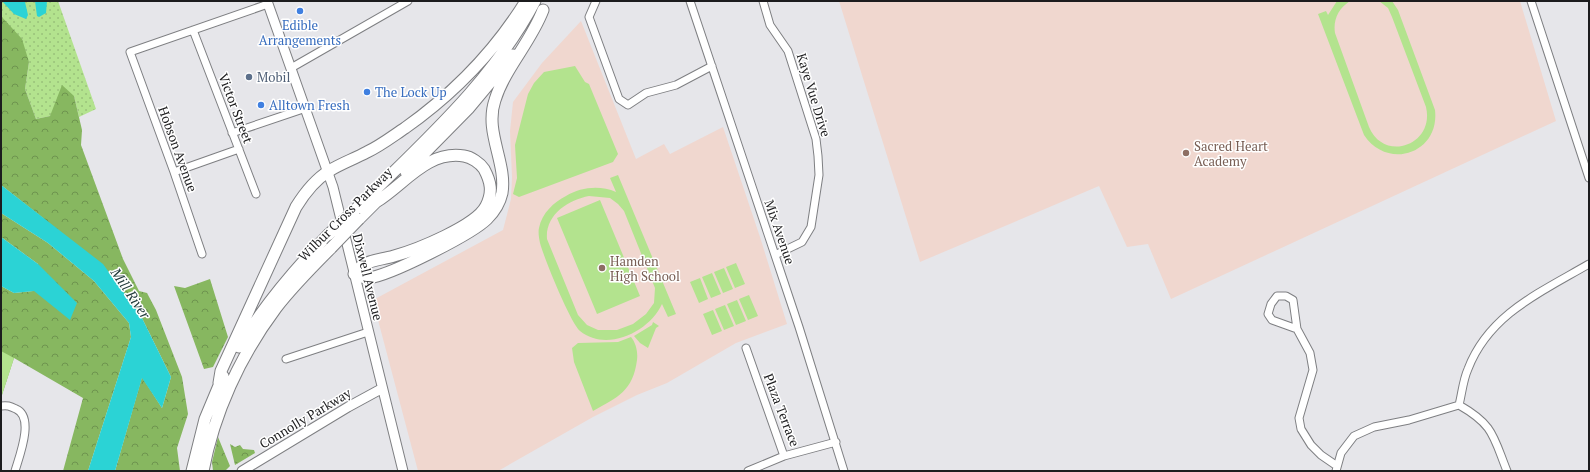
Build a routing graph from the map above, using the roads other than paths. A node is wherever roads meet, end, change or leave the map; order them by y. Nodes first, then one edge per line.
1 (408, 1) edge
2 (526, 1) edge
3 (535, 1) edge
4 (596, 1) edge
5 (690, 1) edge
6 (763, 1) edge
7 (1531, 1) edge
8 (268, 2) edge
9 (546, 6) edge
10 (193, 30) junction
11 (712, 66) junction
12 (291, 68) junction
13 (306, 108) junction
14 (232, 133) junction
15 (239, 149) junction
16 (328, 171) junction
17 (174, 172) junction
18 (1589, 178) edge
19 (256, 194) dead end
20 (376, 202) junction
21 (202, 254) dead end
22 (775, 255) junction
23 (1589, 264) edge
24 (354, 274) junction
25 (1297, 329) junction
26 (368, 332) junction
27 (746, 348) dead end
28 (286, 360) dead end
29 (224, 385) junction
30 (381, 389) junction
31 (1459, 405) junction
32 (1, 406) edge
33 (836, 442) junction
34 (784, 456) junction
35 (765, 463) junction
36 (1336, 468) edge
37 (15, 471) edge
38 (192, 471) edge
39 (203, 471) edge
40 (242, 471) edge
41 (403, 471) edge
42 (748, 471) edge
43 (768, 471) edge
44 (844, 471) edge
45 (1507, 471) edge

1 - 12 street
2 - 16 highway
3 - 29 highway, Wilbur Cross Parkway, bridge
4 - 11 street
5 - 11 street, Mix Avenue
6 - 22 street, Kaye Vue Drive
7 - 18 street
8 - 10 street
8 - 12 main road, Dixwell Avenue
9 - 20 highway, Wilbur Cross Parkway
9 - 24 highway
10 - 14 street, Victor Street
10 - 17 street, Hobson Avenue
11 - 22 street, Mix Avenue
12 - 13 main road, Dixwell Avenue
13 - 14 street
13 - 16 main road, Dixwell Avenue
14 - 15 street, Victor Street
15 - 17 street
15 - 19 street, Victor Street
16 - 24 main road, Dixwell Avenue
16 - 29 highway
17 - 21 street, Hobson Avenue
20 - 24 highway
20 - 29 highway, Wilbur Cross Parkway, bridge
22 - 33 street, Mix Avenue
23 - 31 street
24 - 26 main road, Dixwell Avenue
25 - 25 street
25 - 36 street
26 - 28 street
26 - 30 main road, Dixwell Avenue
27 - 34 street, Plaza Terrace
29 - 38 highway, Wilbur Cross Parkway
29 - 39 highway, Wilbur Cross Parkway
30 - 40 main road, Connolly Parkway
30 - 41 main road, Dixwell Avenue
31 - 36 street
31 - 45 street
32 - 37 street
33 - 34 street, Plaza Terrace
33 - 44 street, Mix Avenue
34 - 35 street
35 - 42 street
35 - 43 street

